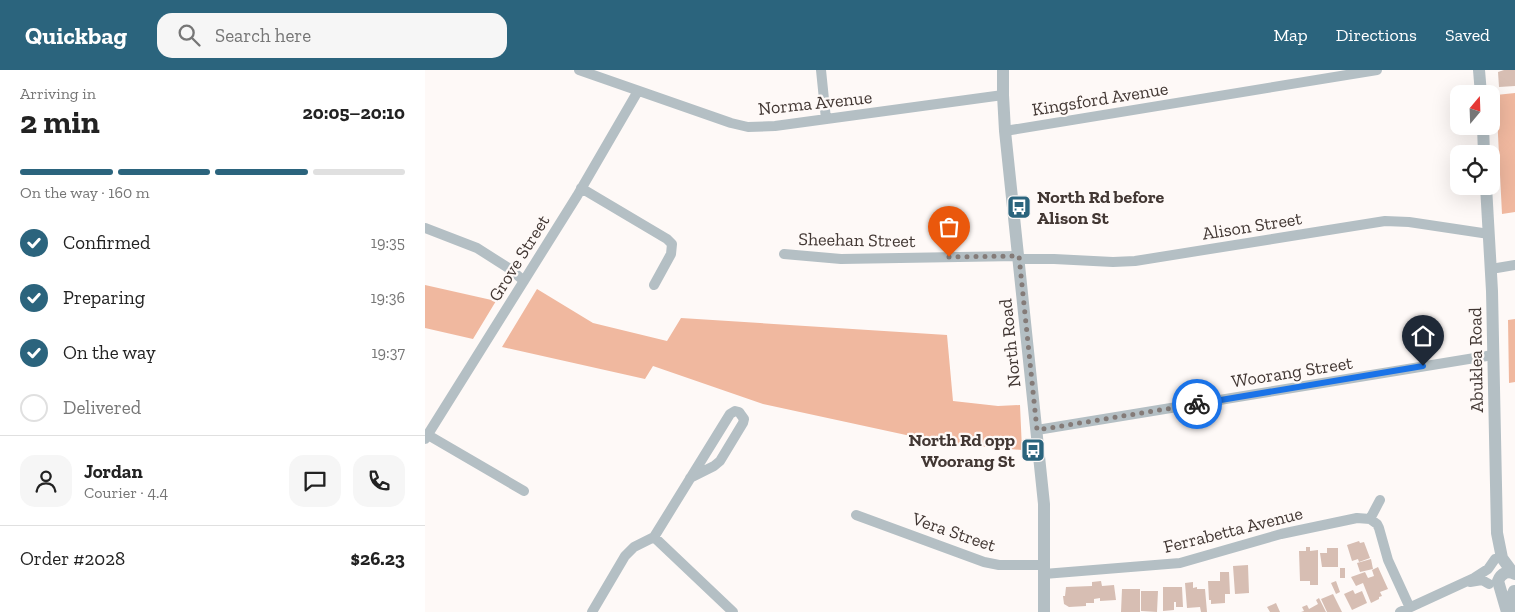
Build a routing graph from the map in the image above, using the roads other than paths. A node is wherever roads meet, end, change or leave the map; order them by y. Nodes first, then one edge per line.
1 (579, 70) edge
2 (821, 70) edge
3 (1003, 70) edge
4 (1377, 70) edge
5 (1479, 70) edge
6 (1480, 85) edge
7 (638, 90) junction
8 (1003, 95) junction
9 (826, 119) junction
10 (1005, 130) junction
11 (581, 188) junction
12 (1487, 195) edge
13 (425, 228) edge
14 (1489, 234) junction
15 (784, 254) dead end
16 (1019, 257) junction
17 (1515, 265) edge
18 (1491, 268) junction
19 (524, 280) junction
20 (654, 285) dead end
21 (1493, 355) junction
22 (1037, 430) junction
23 (426, 437) edge
24 (690, 478) junction
25 (524, 491) dead end
26 (1380, 500) dead end
27 (856, 515) dead end
28 (1370, 519) junction
29 (1497, 533) junction
30 (654, 537) junction
31 (1495, 559) junction
32 (1044, 569) junction
33 (1474, 578) junction
34 (1503, 578) edge
35 (1464, 583) junction
36 (1515, 591) edge
37 (1405, 610) edge
38 (592, 612) edge
39 (733, 612) edge
40 (1044, 612) edge
41 (1507, 612) edge
42 (1513, 612) edge

1 - 7 street, Norma Avenue
2 - 9 street
3 - 8 street, North Road
4 - 10 street, Kingsford Avenue
5 - 6 street
7 - 9 street, Norma Avenue
7 - 11 street, Grove Street
8 - 9 street, Norma Avenue
8 - 10 street, North Road
10 - 16 street, North Road
11 - 19 street, Grove Street
11 - 20 street
12 - 14 street, Abuklea Road
13 - 19 street
14 - 16 street, Alison Street
14 - 18 street, Abuklea Road
15 - 16 street, Sheehan Street
16 - 22 street, North Road
17 - 18 street
18 - 21 street, Abuklea Road
19 - 23 street, Grove Street
21 - 22 street, Woorang Street
21 - 29 street, Abuklea Road
22 - 32 street, North Road
23 - 25 street
24 - 24 street
24 - 30 street
26 - 28 street
27 - 32 street, Vera Street
28 - 32 street, Ferrabetta Avenue
28 - 37 street
29 - 31 street, Abuklea Road
29 - 34 street, Abuklea Road
30 - 38 street
30 - 39 street
31 - 33 street
31 - 34 street, Abuklea Road
32 - 40 street, North Road
33 - 34 street
33 - 35 street
34 - 35 street
34 - 36 street
34 - 41 street
35 - 37 street
36 - 42 street

